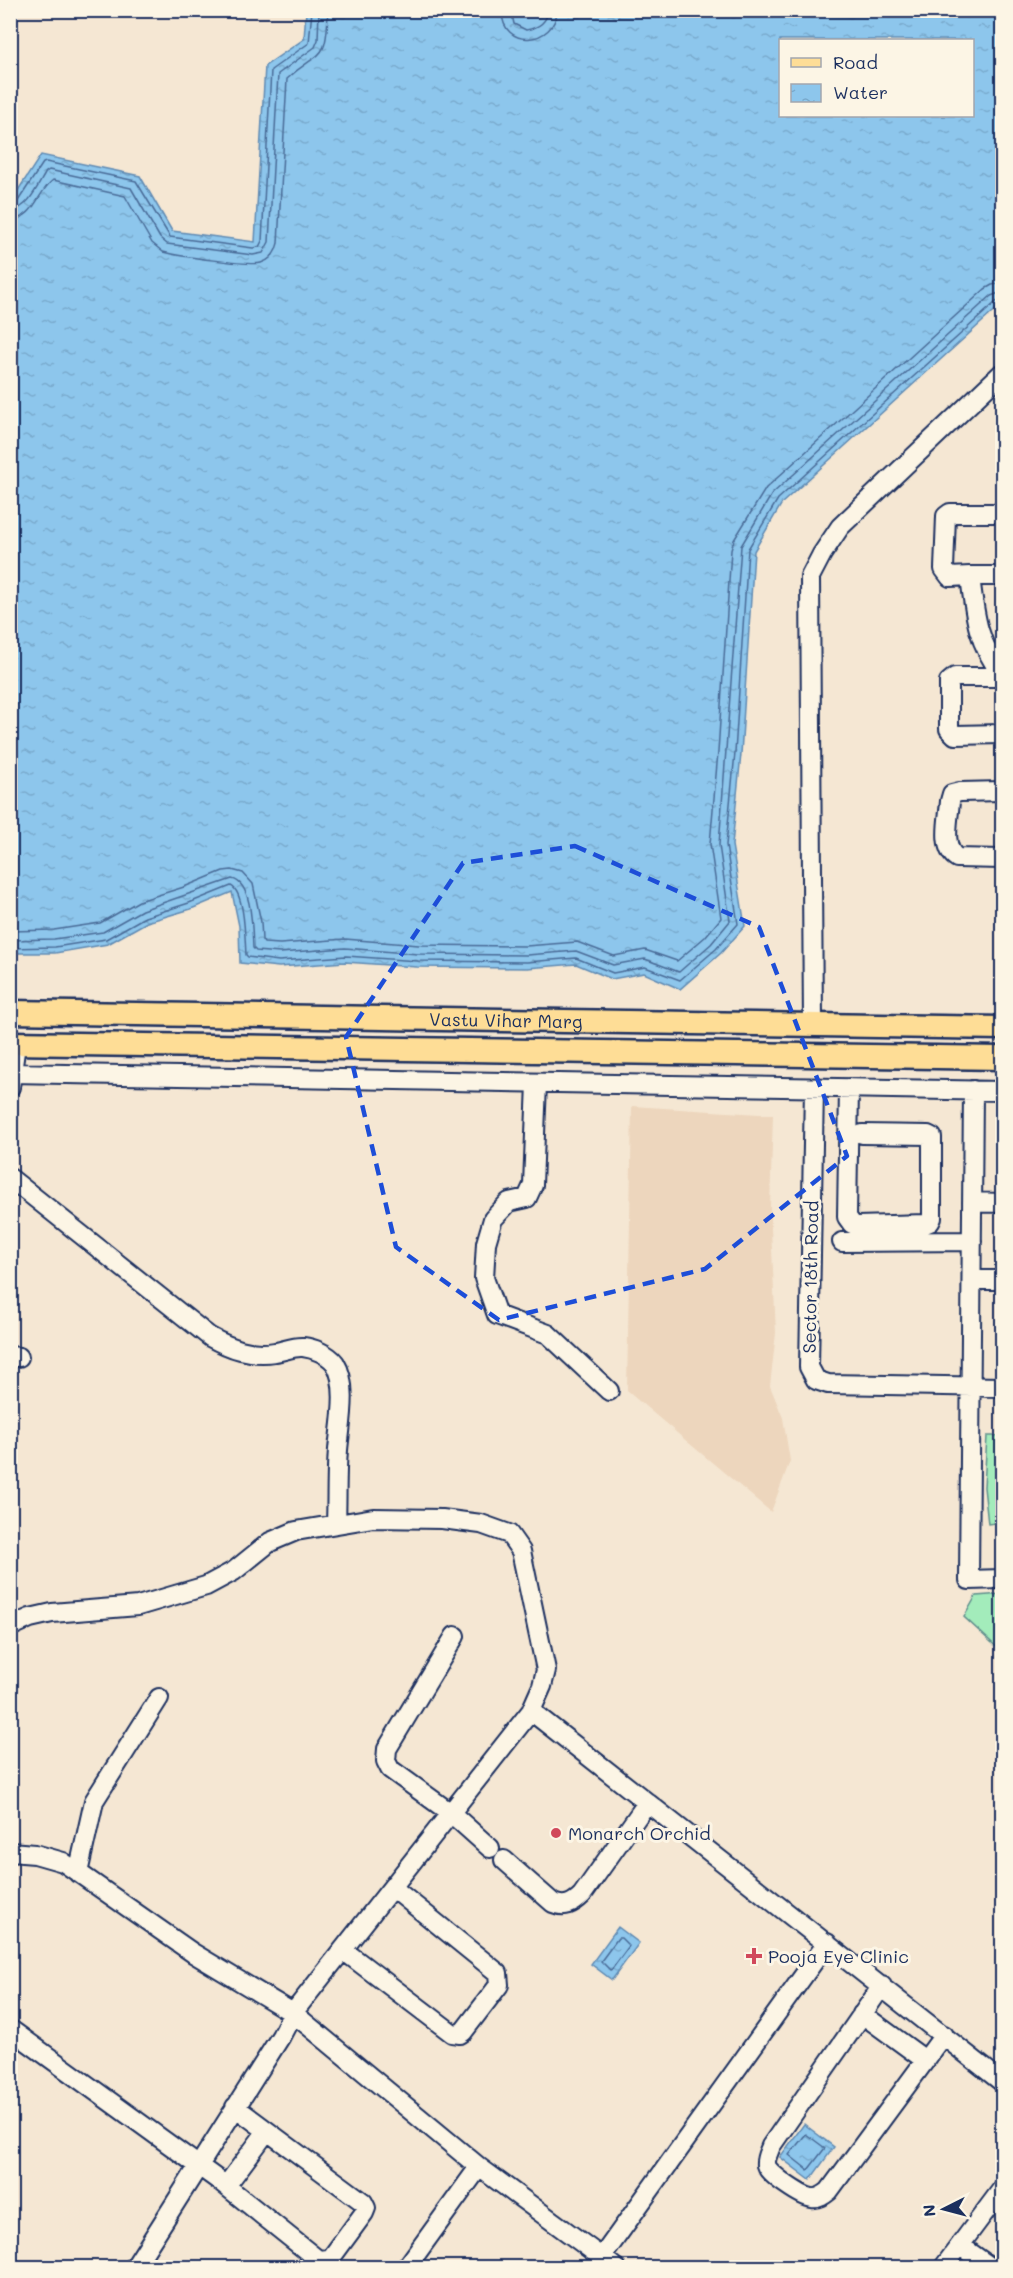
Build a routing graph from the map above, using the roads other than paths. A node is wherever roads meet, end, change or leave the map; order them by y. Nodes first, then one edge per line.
1 (1002, 373) edge
2 (1002, 513) edge
3 (970, 576) junction
4 (1002, 576) edge
5 (1002, 676) edge
6 (1002, 734) edge
7 (1002, 791) edge
8 (1002, 859) edge
9 (10, 1012) edge
10 (813, 1025) junction
11 (1002, 1028) edge
12 (13, 1043) edge
13 (1002, 1058) edge
14 (11, 1078) edge
15 (537, 1083) junction
16 (814, 1088) junction
17 (849, 1088) junction
18 (973, 1090) junction
19 (1002, 1091) edge
20 (862, 1134) dead end
21 (10, 1178) edge
22 (1002, 1191) edge
23 (972, 1197) junction
24 (1002, 1203) edge
25 (972, 1241) junction
26 (842, 1242) dead end
27 (972, 1280) junction
28 (1002, 1280) edge
29 (971, 1386) junction
30 (1002, 1387) edge
31 (609, 1391) dead end
32 (336, 1524) junction
33 (1002, 1579) edge
34 (10, 1627) edge
35 (455, 1636) dead end
36 (159, 1698) dead end
37 (531, 1711) junction
38 (647, 1803) junction
39 (452, 1814) junction
40 (10, 1852) edge
41 (78, 1873) junction
42 (393, 1888) junction
43 (827, 1943) junction
44 (343, 1950) junction
45 (882, 1986) junction
46 (293, 2013) junction
47 (862, 2014) junction
48 (10, 2029) edge
49 (944, 2035) junction
50 (925, 2060) junction
51 (1002, 2082) edge
52 (235, 2108) junction
53 (267, 2132) junction
54 (198, 2166) junction
55 (478, 2167) junction
56 (226, 2186) junction
57 (1002, 2191) edge
58 (961, 2246) junction
59 (604, 2264) edge
60 (134, 2268) edge
61 (406, 2268) edge
62 (943, 2268) edge
63 (992, 2268) edge

1 - 10 street
2 - 3 street
3 - 4 street
3 - 5 street
5 - 6 street
7 - 8 street
9 - 10 main road, Vastu Vihar Marg
10 - 11 main road, Vastu Vihar Marg
12 - 13 main road, Vastu Vihar Marg
12 - 14 street
14 - 15 street
15 - 16 street
15 - 31 street
16 - 17 street
16 - 29 street, Sector 18th Road
17 - 18 street
17 - 20 street
18 - 19 street
18 - 23 street
21 - 32 street
22 - 23 street
23 - 24 street
23 - 25 street
25 - 26 street
25 - 27 street
27 - 28 street
27 - 29 street
29 - 30 street, Sector 18th Road
29 - 33 street
32 - 34 street
32 - 37 street
35 - 39 street
36 - 41 street
37 - 38 street
37 - 39 street
38 - 39 street
38 - 43 street
39 - 42 street
40 - 41 street
41 - 46 street
42 - 44 street
42 - 44 street
43 - 45 street
43 - 59 street
44 - 46 street
45 - 47 street
45 - 49 street
46 - 52 street
46 - 55 street
47 - 50 street
47 - 50 street
48 - 54 street
49 - 50 street
49 - 51 street
52 - 53 street
52 - 54 street
53 - 56 street
53 - 56 street
54 - 56 street
54 - 60 street
55 - 59 street
55 - 61 street
57 - 58 street
58 - 62 street
58 - 63 street

